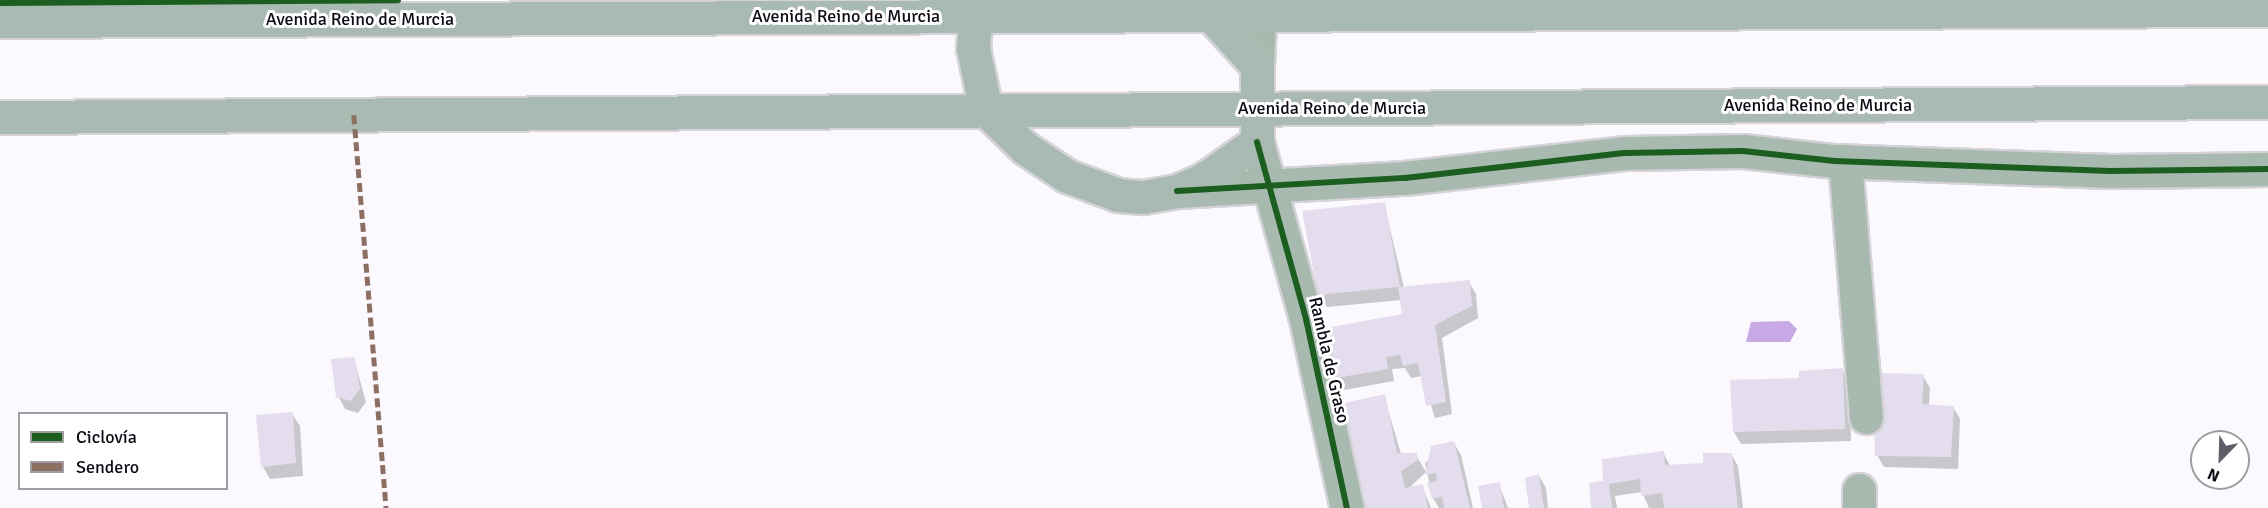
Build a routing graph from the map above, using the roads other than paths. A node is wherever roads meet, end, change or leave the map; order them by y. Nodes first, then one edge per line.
1 (1260, 6) edge
2 (1204, 7) edge
3 (975, 8) edge
4 (2268, 10) edge
5 (0, 21) edge
6 (1257, 66) junction
7 (2268, 102) edge
8 (1257, 109) junction
9 (986, 110) junction
10 (0, 117) edge
11 (1257, 142) junction
12 (1845, 161) junction
13 (2268, 169) edge
14 (1266, 186) junction
15 (1177, 191) junction
16 (1866, 417) dead end
17 (1347, 508) edge

1 - 2 main road, Avenida Reino de Murcia
1 - 4 main road, Avenida Reino de Murcia
1 - 6 street
2 - 3 main road, Avenida Reino de Murcia
2 - 6 main road
3 - 5 main road, Avenida Reino de Murcia
3 - 9 main road
6 - 8 main road
7 - 8 main road, Avenida Reino de Murcia
8 - 9 main road, Avenida Reino de Murcia
8 - 11 main road
9 - 10 main road, Avenida Reino de Murcia
9 - 15 main road
11 - 14 street, Rambla de Graso
11 - 15 main road
12 - 13 street
12 - 14 street
12 - 16 street
14 - 15 street
14 - 17 street, Rambla de Graso

